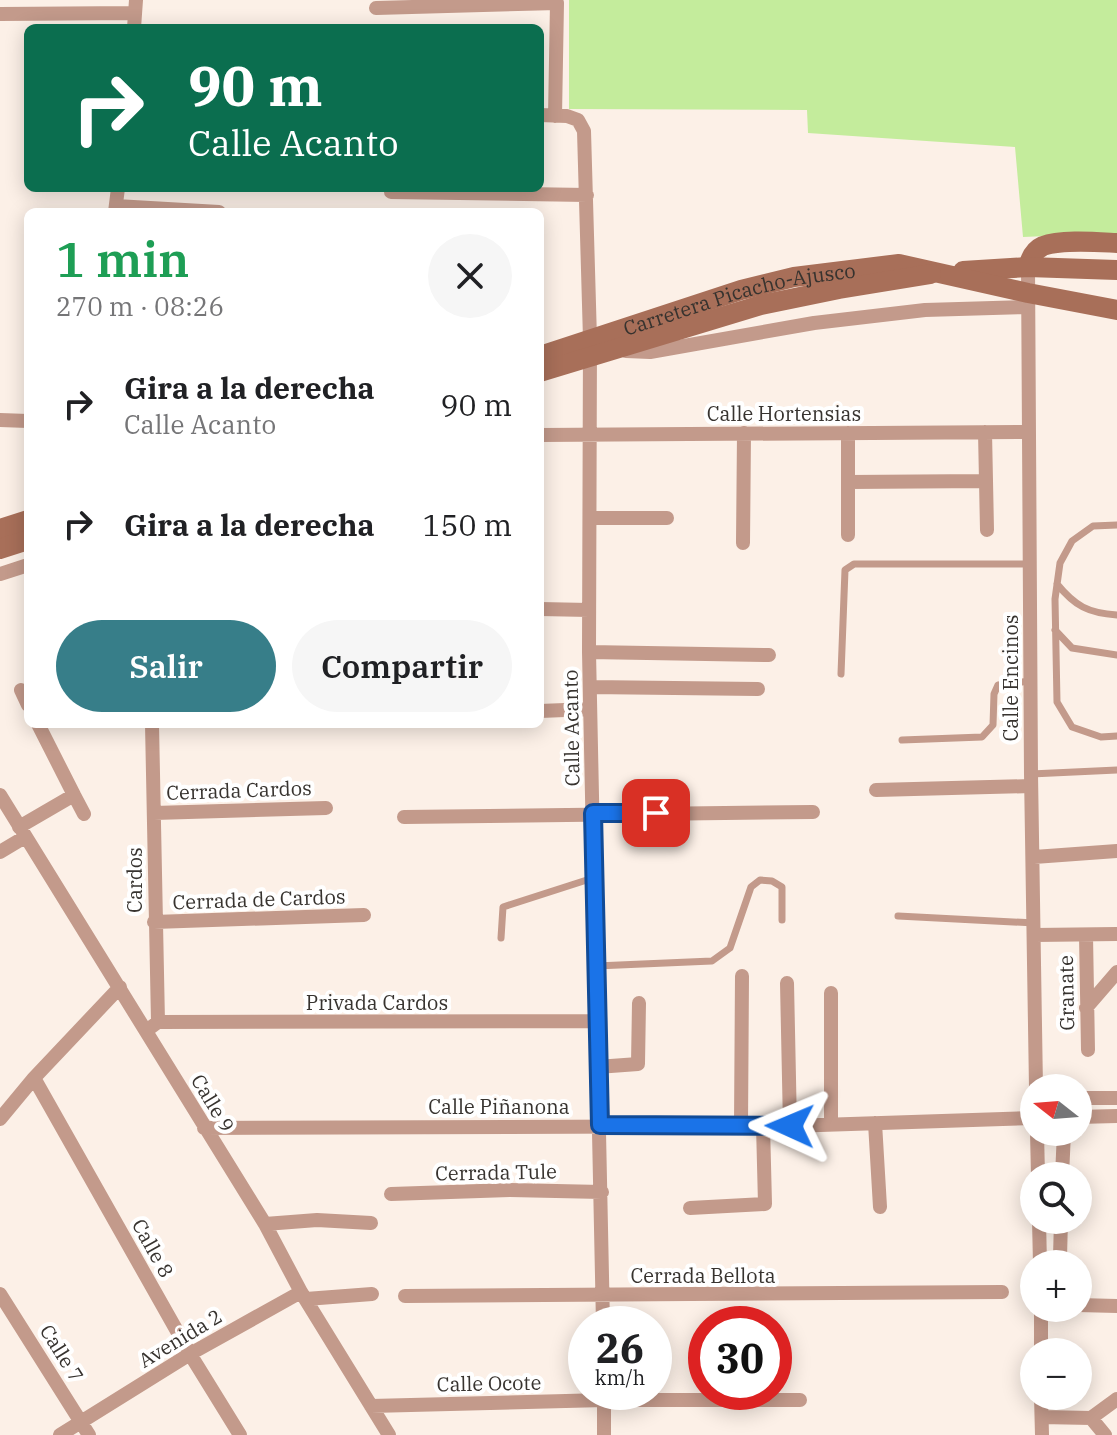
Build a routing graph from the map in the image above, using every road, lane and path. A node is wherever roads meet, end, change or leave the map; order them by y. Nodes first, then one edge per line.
1 (376, 8) dead end
2 (0, 14) edge
3 (135, 14) edge
4 (62, 21) edge
5 (548, 115) edge
6 (391, 192) dead end
7 (587, 195) junction
8 (1117, 243) edge
9 (1028, 267) junction
10 (1117, 270) edge
11 (943, 272) junction
12 (1028, 300) junction
13 (1117, 310) edge
14 (597, 348) junction
15 (544, 355) edge
16 (544, 370) edge
17 (0, 420) edge
18 (24, 421) edge
19 (985, 432) junction
20 (1028, 432) junction
21 (744, 433) junction
22 (848, 433) junction
23 (544, 435) edge
24 (590, 435) junction
25 (986, 481) junction
26 (849, 482) junction
27 (590, 518) junction
28 (667, 518) dead end
29 (24, 521) edge
30 (1117, 525) edge
31 (0, 529) edge
32 (987, 530) dead end
33 (848, 535) dead end
34 (24, 541) edge
35 (743, 543) dead end
36 (0, 549) edge
37 (1029, 564) junction
38 (24, 566) edge
39 (0, 574) edge
40 (1057, 584) junction
41 (544, 609) edge
42 (589, 610) junction
43 (1117, 615) edge
44 (1055, 630) junction
45 (589, 652) junction
46 (769, 655) dead end
47 (1117, 655) edge
48 (841, 674) dead end
49 (1030, 681) junction
50 (590, 687) junction
51 (758, 689) dead end
52 (21, 690) dead end
53 (24, 696) edge
54 (590, 709) junction
55 (544, 711) edge
56 (40, 728) edge
57 (152, 728) edge
58 (1117, 736) edge
59 (902, 740) dead end
60 (1117, 770) edge
61 (1031, 780) junction
62 (876, 790) dead end
63 (0, 795) edge
64 (74, 795) junction
65 (326, 808) dead end
66 (813, 812) dead end
67 (154, 813) junction
68 (593, 813) junction
69 (84, 814) dead end
70 (404, 817) dead end
71 (22, 832) junction
72 (1117, 851) edge
73 (0, 852) edge
74 (1034, 857) junction
75 (594, 877) junction
76 (364, 915) dead end
77 (898, 916) dead end
78 (782, 920) dead end
79 (154, 922) junction
80 (1040, 931) junction
81 (1117, 934) edge
82 (1086, 935) junction
83 (501, 938) dead end
84 (596, 966) junction
85 (1117, 972) edge
86 (742, 976) dead end
87 (787, 983) dead end
88 (120, 987) junction
89 (831, 993) dead end
90 (639, 1003) dead end
91 (1086, 1008) junction
92 (597, 1021) junction
93 (152, 1026) junction
94 (1088, 1050) dead end
95 (597, 1067) junction
96 (1036, 1074) edge
97 (34, 1078) junction
98 (1092, 1098) edge
99 (1117, 1098) edge
100 (1117, 1116) edge
101 (1092, 1117) edge
102 (1020, 1118) edge
103 (0, 1119) edge
104 (875, 1123) junction
105 (831, 1124) junction
106 (600, 1125) junction
107 (741, 1125) junction
108 (763, 1125) junction
109 (790, 1126) junction
110 (204, 1128) junction
111 (602, 1192) junction
112 (391, 1194) dead end
113 (880, 1207) dead end
114 (690, 1208) dead end
115 (371, 1223) dead end
116 (265, 1224) junction
117 (1002, 1292) dead end
118 (0, 1294) edge
119 (372, 1294) dead end
120 (303, 1295) junction
121 (405, 1296) dead end
122 (603, 1296) junction
123 (1092, 1305) edge
124 (603, 1306) edge
125 (1117, 1306) edge
126 (190, 1354) junction
127 (672, 1397) edge
128 (568, 1398) edge
129 (1117, 1399) edge
130 (800, 1400) dead end
131 (371, 1406) junction
132 (604, 1410) edge
133 (1042, 1410) edge
134 (1042, 1417) junction
135 (1091, 1418) junction
136 (85, 1429) edge
137 (60, 1435) edge
138 (240, 1435) edge
139 (389, 1435) edge
140 (604, 1435) edge
141 (1042, 1435) edge
142 (1105, 1435) edge

1 - 5 street
2 - 4 street
3 - 4 street
5 - 7 street, Calle Acanto
6 - 7 street
7 - 14 street, Calle Acanto
8 - 9 main road
9 - 10 main road, Carretera Picacho-Ajusco
9 - 11 main road, Carretera Picacho-Ajusco
9 - 12 street, Calle Encinos
11 - 12 main road
11 - 14 main road, Carretera Picacho-Ajusco
12 - 13 main road
12 - 14 street
12 - 20 street, Calle Encinos
14 - 15 main road, Carretera Picacho-Ajusco
14 - 16 main road, Carretera Picacho-Ajusco
14 - 24 street, Calle Acanto
17 - 18 street
19 - 20 street, Calle Hortensias
19 - 22 street, Calle Hortensias
19 - 25 street
20 - 37 street, Calle Encinos
21 - 22 street, Calle Hortensias
21 - 24 street, Calle Hortensias
21 - 35 street
22 - 26 street
23 - 24 street, Calle Hortensias
24 - 27 street, Calle Acanto
25 - 26 street
25 - 32 street
26 - 33 street
27 - 28 street
27 - 42 street, Calle Acanto
29 - 31 main road
30 - 40 lane
34 - 36 main road
37 - 48 lane
37 - 49 street, Calle Encinos
38 - 39 street
40 - 43 lane
40 - 44 lane
41 - 42 street
42 - 45 street, Calle Acanto
44 - 47 lane
44 - 58 lane
45 - 46 street
45 - 50 street, Calle Acanto
49 - 59 lane
49 - 61 street, Calle Encinos
50 - 51 street
50 - 54 street, Calle Acanto
52 - 53 street
54 - 55 street
54 - 68 street, Calle Acanto
56 - 64 street
57 - 67 street, Cardos
60 - 61 lane
61 - 62 street
61 - 74 street, Calle Encinos
63 - 71 street, Calle 9
64 - 69 street
64 - 71 street
65 - 67 street, Cerrada Cardos
66 - 68 street
67 - 79 street, Cardos
68 - 70 street
68 - 75 street, Calle Acanto
71 - 73 street
71 - 88 street, Calle 9
72 - 74 street
74 - 80 street, Calle Encinos
75 - 83 lane
75 - 84 street, Calle Acanto
76 - 79 street, Cerrada de Cardos
77 - 80 lane
78 - 84 lane
79 - 93 street, Cardos
80 - 82 street
80 - 96 street, Calle Encinos
81 - 82 street
82 - 91 street, Granate
84 - 92 street, Calle Acanto
85 - 91 street
86 - 107 street
87 - 109 street
88 - 93 street, Calle 9
88 - 97 street
89 - 105 street
90 - 95 street
91 - 94 street, Granate
92 - 93 street, Privada Cardos
92 - 95 street, Calle Acanto
93 - 110 street, Calle 9
95 - 106 street, Calle Acanto
97 - 103 street
97 - 126 street, Calle 8
98 - 99 street
100 - 101 street
102 - 104 street, Calle Piñanona
104 - 105 street, Calle Piñanona
104 - 113 street
105 - 109 street, Calle Piñanona
106 - 107 street, Calle Piñanona
106 - 110 street, Calle Piñanona
106 - 111 street, Calle Acanto
107 - 108 street, Calle Piñanona
108 - 109 street, Calle Piñanona
108 - 114 street
110 - 116 street, Calle 9
111 - 112 street, Cerrada Tule
111 - 122 street, Calle Acanto
115 - 116 street
116 - 120 street, Calle 9
117 - 122 street, Cerrada Bellota
118 - 136 street, Calle 7
119 - 120 street
120 - 126 street, Avenida 2
120 - 131 street, Calle 9
121 - 122 street, Cerrada Bellota
122 - 124 street, Calle Acanto
123 - 125 street
126 - 136 street, Avenida 2
126 - 138 street, Calle 8
127 - 130 street, Calle Ocote
128 - 131 street, Calle Ocote
129 - 135 street
131 - 139 street, Calle 9
132 - 140 street
133 - 134 street
134 - 135 street
134 - 141 street
135 - 142 street
136 - 137 street, Avenida 2

